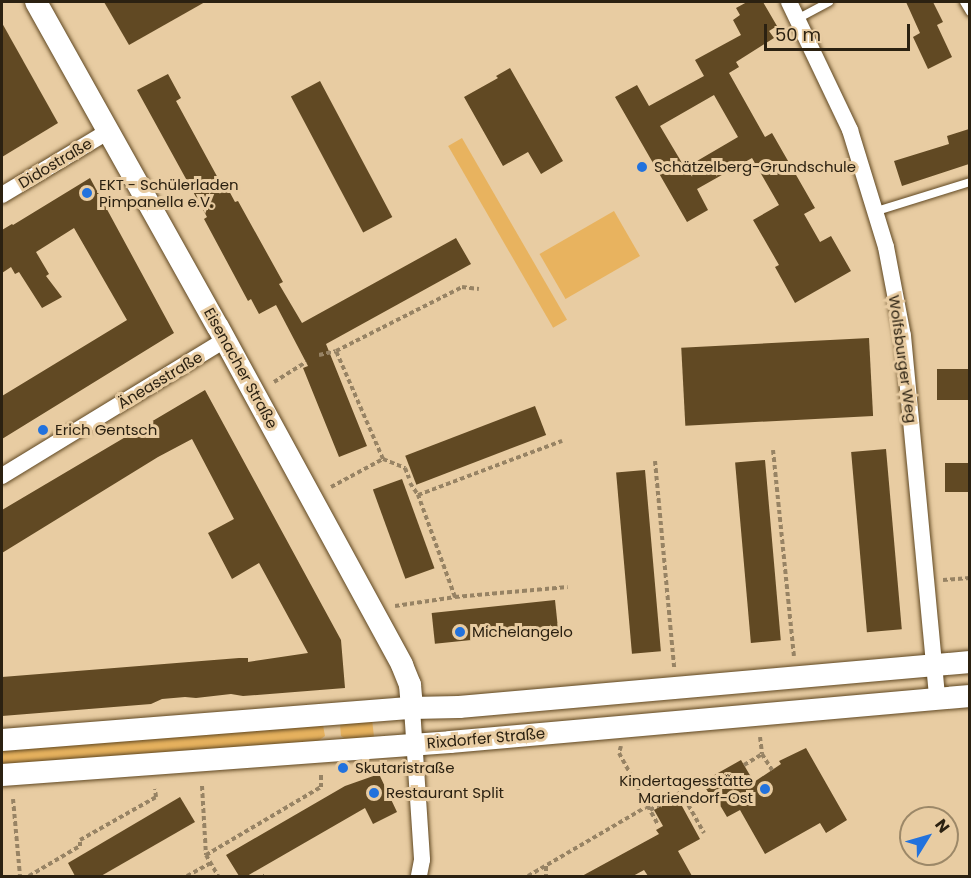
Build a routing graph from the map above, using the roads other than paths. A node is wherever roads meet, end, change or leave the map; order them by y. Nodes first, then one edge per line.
1 (36, 2) edge
2 (789, 2) edge
3 (829, 2) edge
4 (964, 2) edge
5 (969, 12) edge
6 (799, 18) junction
7 (109, 131) junction
8 (969, 182) edge
9 (2, 195) edge
10 (877, 211) junction
11 (225, 340) junction
12 (2, 476) edge
13 (969, 662) edge
14 (934, 665) junction
15 (969, 696) edge
16 (937, 699) junction
17 (412, 708) junction
18 (330, 715) junction
19 (2, 740) edge
20 (415, 744) junction
21 (332, 750) junction
22 (2, 775) edge
23 (419, 876) edge

1 - 7 street, Eisenacher Straße
2 - 6 street, Wolfsburger Weg
3 - 6 lane
4 - 5 lane
6 - 10 street, Wolfsburger Weg
7 - 9 street, Didostraße
7 - 11 street, Eisenacher Straße
8 - 10 lane
10 - 14 street, Wolfsburger Weg
11 - 12 street, Äneasstraße
11 - 17 street, Eisenacher Straße
13 - 14 street
14 - 16 street, Wolfsburger Weg
14 - 17 street
15 - 16 street, Rixdorfer Straße
16 - 20 street, Rixdorfer Straße
17 - 18 street
17 - 20 street, Eisenacher Straße
18 - 19 street
18 - 21 street
20 - 21 street, Rixdorfer Straße
20 - 23 street
21 - 22 street, Rixdorfer Straße

